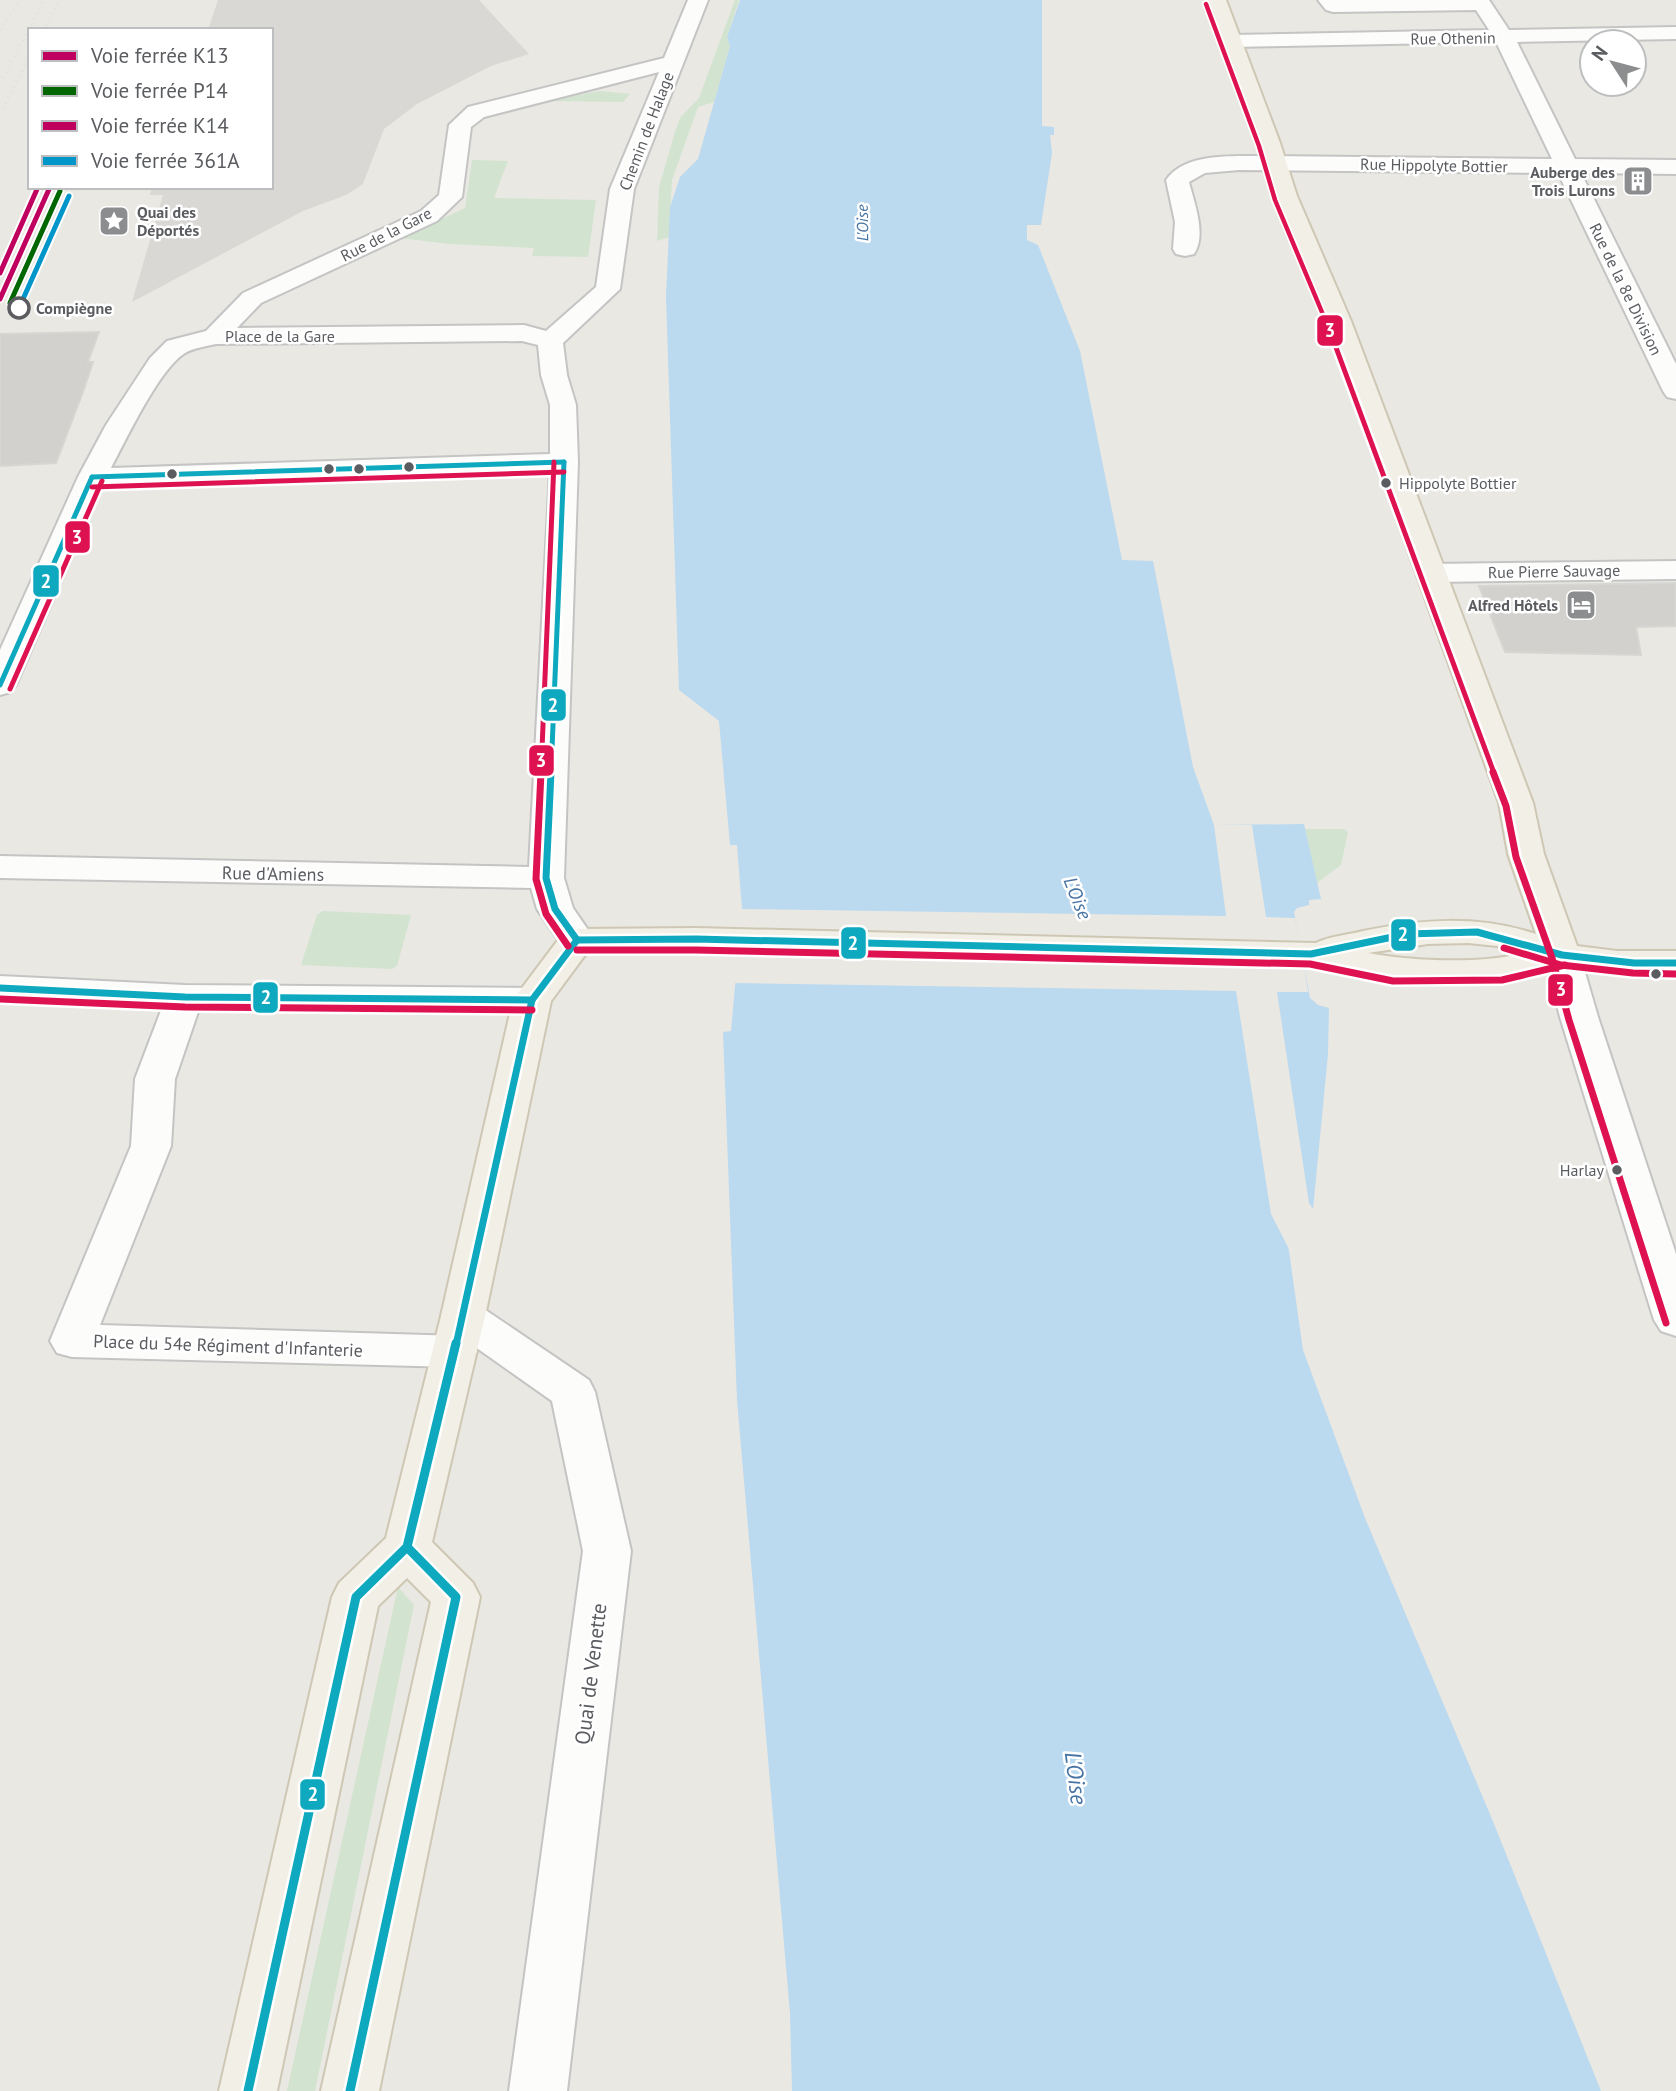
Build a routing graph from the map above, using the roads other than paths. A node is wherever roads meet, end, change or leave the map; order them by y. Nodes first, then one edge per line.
1 (698, 0) edge
2 (1216, 0) edge
3 (1328, 0) edge
4 (1480, 2) edge
5 (1676, 33) edge
6 (1504, 37) junction
7 (1231, 41) junction
8 (672, 62) junction
9 (1276, 165) junction
10 (1565, 166) junction
11 (1676, 167) edge
12 (1188, 222) junction
13 (1185, 249) dead end
14 (1211, 249) dead end
15 (215, 336) junction
16 (550, 341) junction
17 (1676, 391) edge
18 (564, 462) junction
19 (92, 477) junction
20 (1676, 570) edge
21 (1431, 572) junction
22 (0, 685) edge
23 (0, 867) edge
24 (546, 878) junction
25 (577, 940) junction
26 (1562, 955) junction
27 (1676, 962) edge
28 (0, 988) edge
29 (185, 996) junction
30 (532, 1000) junction
31 (1676, 1320) edge
32 (459, 1333) junction
33 (407, 1548) junction
34 (248, 2091) edge
35 (350, 2091) edge
36 (537, 2091) edge

1 - 8 street, Chemin de Halage
2 - 7 main road
3 - 4 street
4 - 6 street, Rue de la 8e Division
5 - 6 street, Rue Othenin
6 - 7 street, Rue Othenin
6 - 10 street, Rue de la 8e Division
7 - 9 main road
8 - 15 street, Rue de la Gare
8 - 16 street, Chemin de Halage
9 - 10 street, Rue Hippolyte Bottier
9 - 12 street, Rue Hippolyte Bottier
9 - 21 main road
10 - 11 street, Rue Hippolyte Bottier
10 - 17 street, Rue de la 8e Division
12 - 13 street
12 - 14 street
15 - 16 street, Place de la Gare
15 - 19 street, Place de la Gare
16 - 18 street
18 - 19 street
18 - 24 street
19 - 22 street
20 - 21 street, Rue Pierre Sauvage
21 - 26 main road
23 - 24 street, Rue d'Amiens
24 - 25 street
25 - 26 main road
25 - 30 main road
26 - 27 main road
26 - 31 street
28 - 29 street
29 - 30 street
29 - 32 street, Place du 54e Régiment d'Infanterie
30 - 32 main road
32 - 33 main road
32 - 36 street, Quai de Venette
33 - 34 main road
33 - 35 main road

